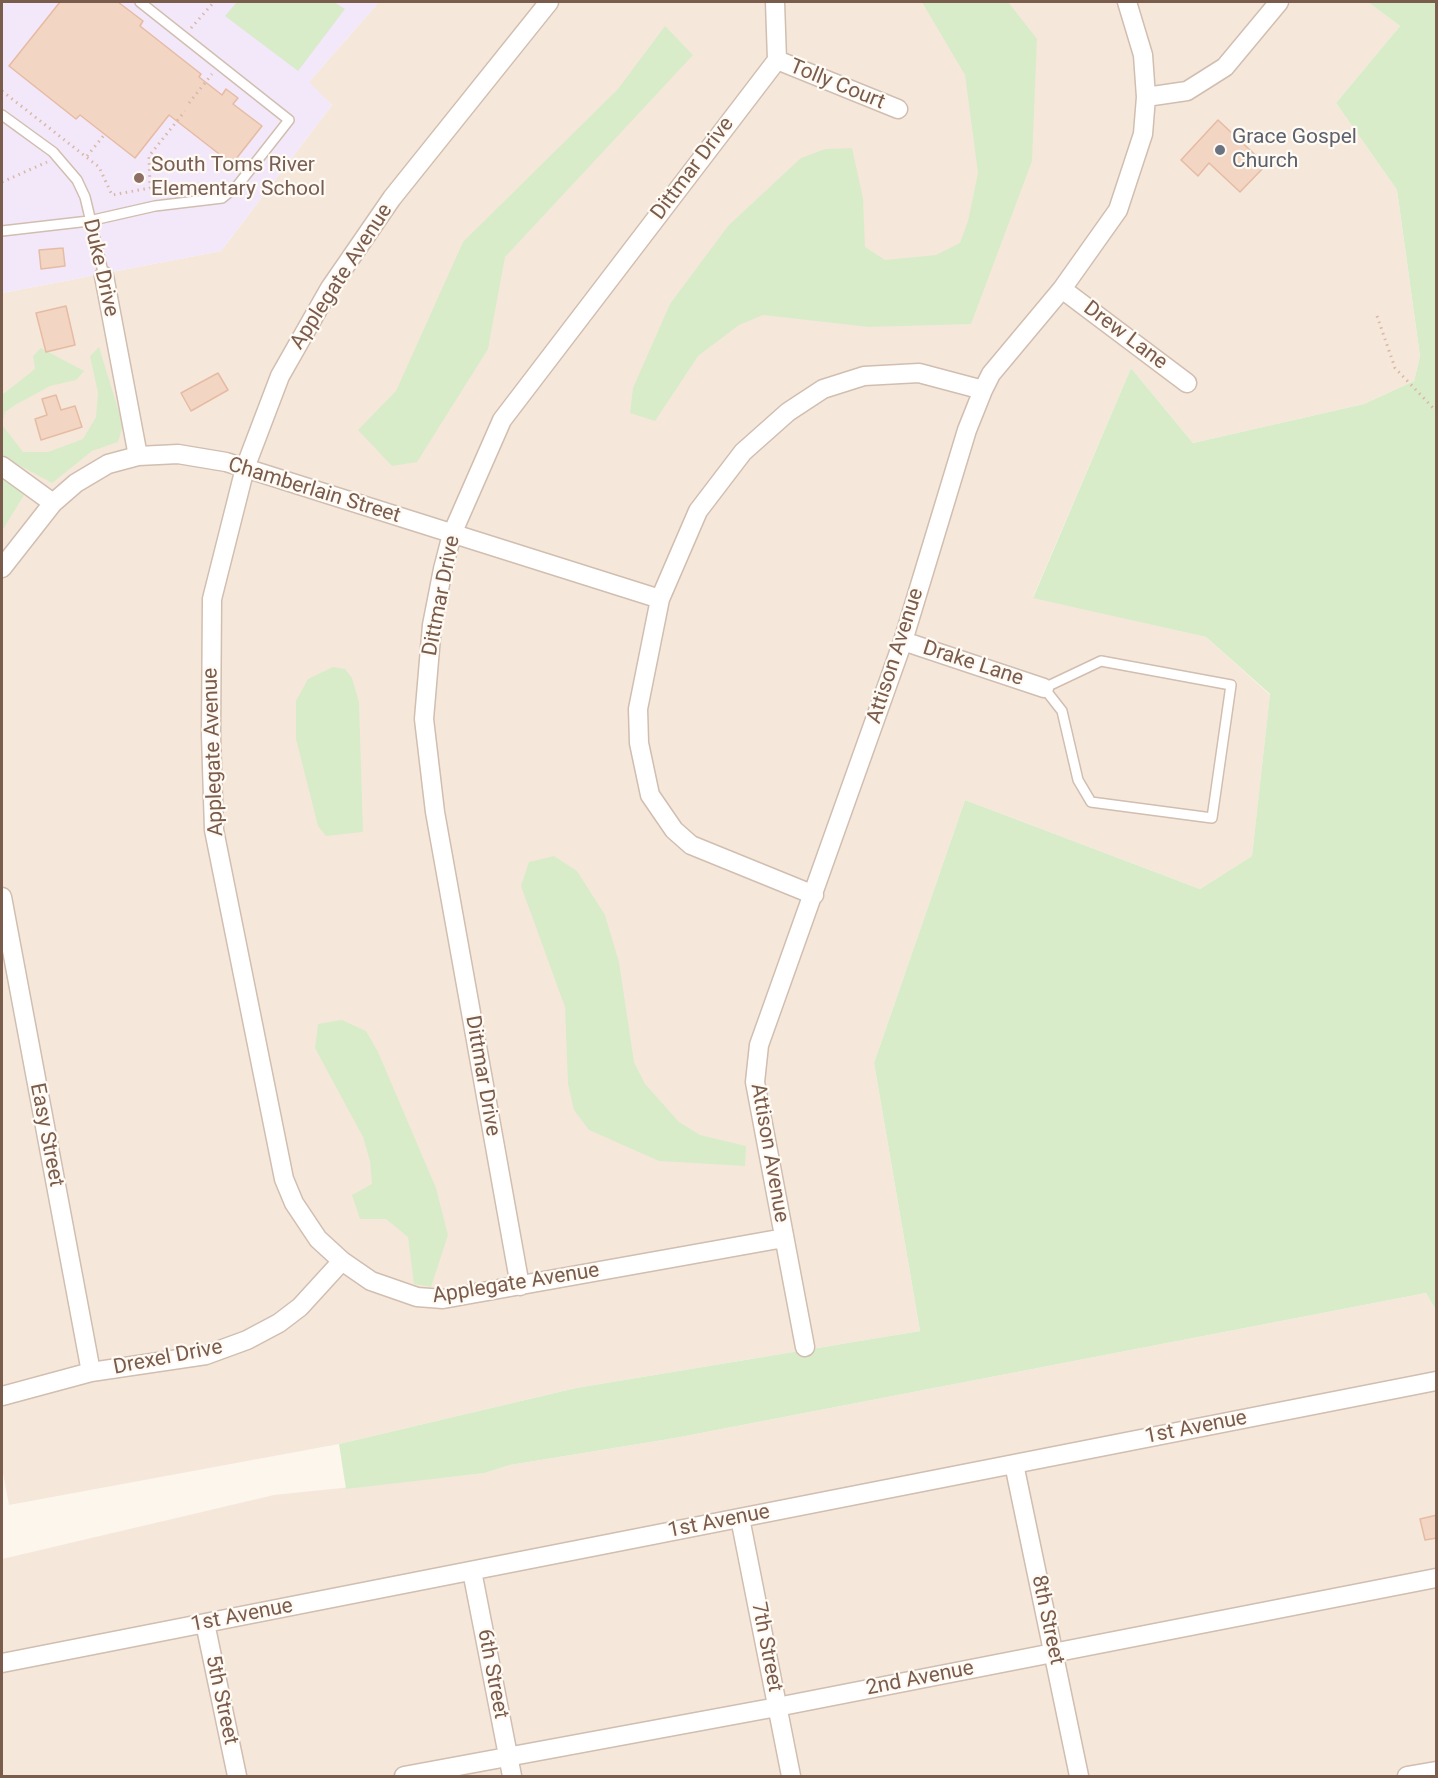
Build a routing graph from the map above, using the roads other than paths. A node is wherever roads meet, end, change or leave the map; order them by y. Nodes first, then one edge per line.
1 (140, 2) edge
2 (549, 2) edge
3 (775, 2) edge
4 (1127, 2) edge
5 (1279, 2) edge
6 (777, 60) junction
7 (1146, 97) junction
8 (898, 109) dead end
9 (2, 115) edge
10 (89, 221) junction
11 (2, 231) edge
12 (104, 276) joint
13 (1062, 289) junction
14 (1187, 383) dead end
15 (983, 390) junction
16 (138, 456) junction
17 (2, 466) edge
18 (244, 468) junction
19 (52, 503) junction
20 (452, 534) junction
21 (2, 568) edge
22 (660, 599) junction
23 (903, 641) junction
24 (1044, 688) junction
25 (814, 895) junction
26 (2, 897) edge
27 (784, 1238) junction
28 (342, 1261) junction
29 (520, 1286) junction
30 (805, 1347) dead end
31 (91, 1372) junction
32 (1437, 1380) edge
33 (2, 1396) edge
34 (1014, 1464) junction
35 (740, 1518) junction
36 (472, 1571) junction
37 (1437, 1578) edge
38 (205, 1623) junction
39 (1054, 1653) junction
40 (2, 1663) edge
41 (777, 1707) junction
42 (509, 1757) junction
43 (1437, 1771) edge
44 (237, 1776) edge
45 (404, 1776) edge
46 (512, 1776) edge
47 (791, 1776) edge
48 (1079, 1776) edge
49 (1407, 1776) edge

1 - 10 lane
2 - 18 street, Applegate Avenue
3 - 6 street
4 - 7 street, Attison Avenue
5 - 7 street
6 - 8 street, Tolly Court
6 - 20 street, Dittmar Drive
7 - 13 street, Attison Avenue
9 - 10 lane, Duke Drive
10 - 11 lane
10 - 12 lane, Duke Drive
12 - 16 street, Duke Drive
13 - 14 street, Drew Lane
13 - 15 street, Attison Avenue
15 - 22 street
15 - 23 street, Attison Avenue
16 - 18 street, Chamberlain Street
16 - 19 street, Chamberlain Street
17 - 19 street
18 - 20 street, Chamberlain Street
18 - 28 street, Applegate Avenue
19 - 21 street, Chamberlain Street
20 - 22 street, Chamberlain Street
20 - 29 street, Dittmar Drive
22 - 25 street
23 - 24 street, Drake Lane
23 - 25 street, Attison Avenue
24 - 24 lane
25 - 27 street, Attison Avenue
26 - 31 street, Easy Street
27 - 29 street, Applegate Avenue
27 - 30 street, Attison Avenue
28 - 29 street, Applegate Avenue
28 - 31 street, Drexel Drive
31 - 33 street, Drexel Drive
32 - 34 street, 1st Avenue
34 - 35 street, 1st Avenue
34 - 39 street, 8th Street
35 - 36 street, 1st Avenue
35 - 41 street, 7th Street
36 - 38 street, 1st Avenue
36 - 42 street, 6th Street
37 - 39 street, 2nd Avenue
38 - 40 street, 1st Avenue
38 - 44 street, 5th Street
39 - 41 street, 2nd Avenue
39 - 48 street, 8th Street
41 - 42 street, 2nd Avenue
41 - 47 street, 7th Street
42 - 45 street, 2nd Avenue
42 - 46 street, 6th Street
43 - 49 street

